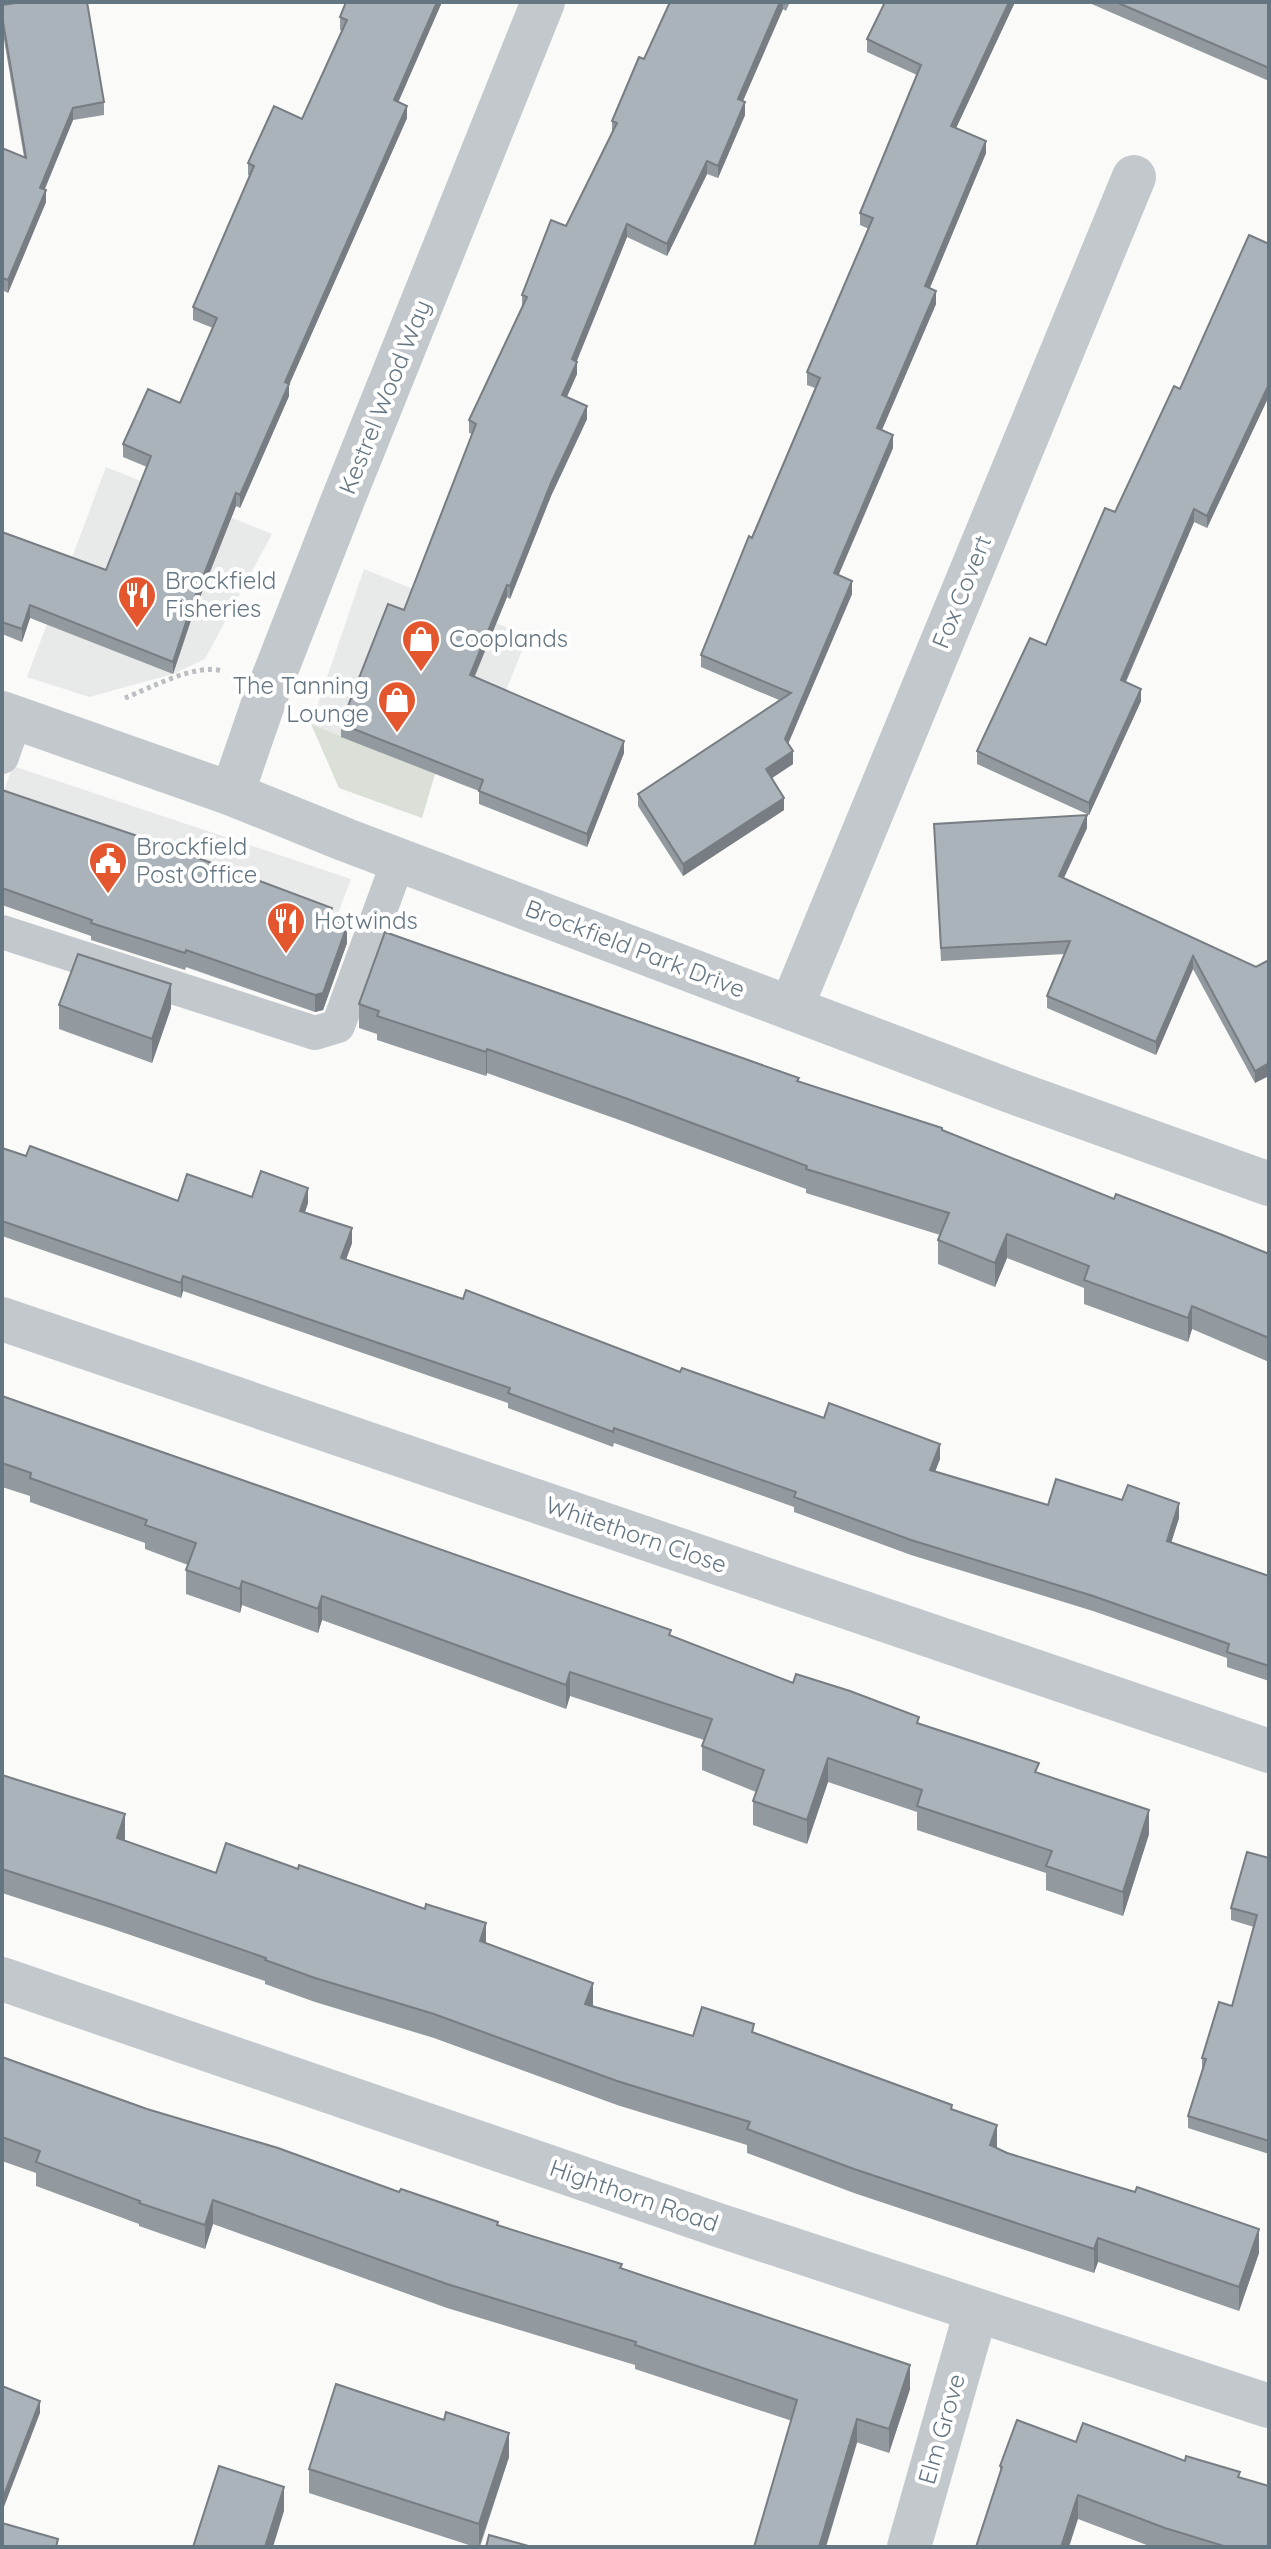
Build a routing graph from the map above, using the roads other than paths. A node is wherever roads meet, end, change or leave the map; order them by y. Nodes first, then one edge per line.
1 (543, 2) edge
2 (1134, 177) dead end
3 (7, 729) edge
4 (232, 794) junction
5 (399, 859) junction
6 (2, 932) edge
7 (791, 1008) junction
8 (1269, 1184) edge
9 (2, 1319) edge
10 (1269, 1751) edge
11 (2, 1979) edge
12 (976, 2311) junction
13 (1269, 2406) edge
14 (909, 2547) edge

1 - 4 street, Kestrel Wood Way
2 - 7 street, Fox Covert
3 - 4 street, Brockfield Park Drive
4 - 5 street, Brockfield Park Drive
5 - 6 lane
5 - 7 street, Brockfield Park Drive
7 - 8 street, Brockfield Park Drive
9 - 10 street, Whitethorn Close
11 - 12 street, Highthorn Road
12 - 13 street, Highthorn Road
12 - 14 street, Elm Grove

